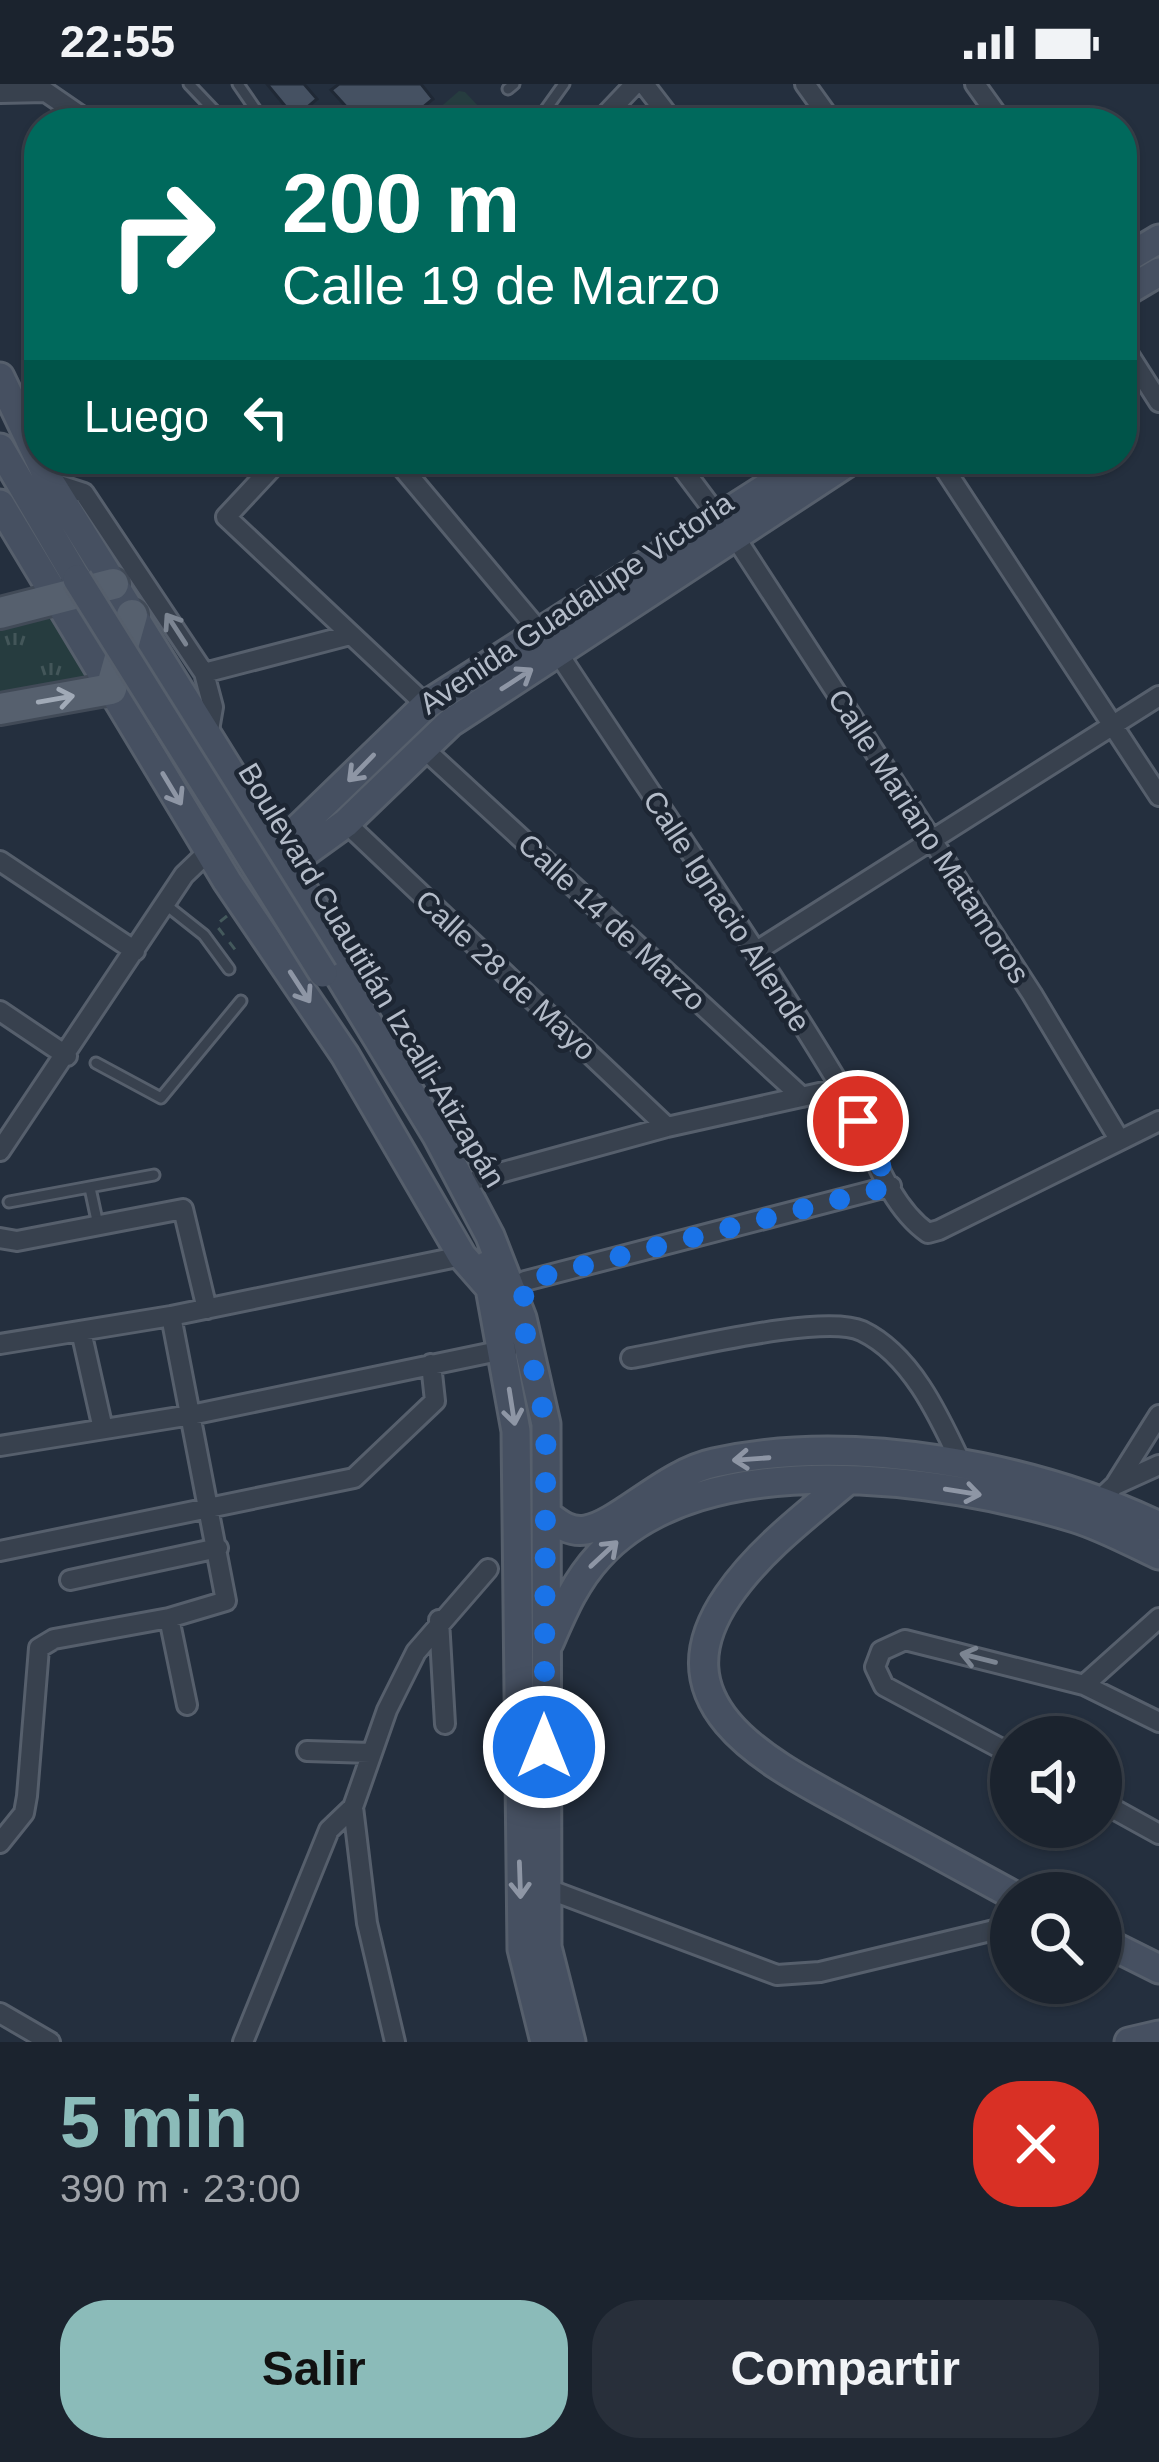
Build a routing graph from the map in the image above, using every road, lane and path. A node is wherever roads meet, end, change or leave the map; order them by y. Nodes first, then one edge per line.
1 (189, 84) edge
2 (639, 84) edge
3 (33, 87) edge
4 (0, 93) edge
5 (70, 108) edge
6 (212, 108) edge
7 (614, 108) edge
8 (661, 108) edge
9 (1137, 368) edge
10 (0, 377) edge
11 (1159, 402) edge
12 (0, 416) edge
13 (24, 427) edge
14 (0, 448) edge
15 (24, 459) edge
16 (33, 474) edge
17 (46, 474) edge
18 (266, 474) edge
19 (408, 474) edge
20 (687, 474) edge
21 (793, 474) edge
22 (827, 474) edge
23 (948, 474) edge
24 (50, 482) junction
25 (0, 503) edge
26 (728, 528) junction
27 (113, 584) junction
28 (59, 597) junction
29 (0, 613) edge
30 (132, 615) junction
31 (350, 635) junction
32 (549, 642) junction
33 (204, 673) junction
34 (111, 689) junction
35 (1159, 696) edge
36 (426, 705) junction
37 (0, 709) edge
38 (1115, 724) junction
39 (208, 736) junction
40 (422, 746) junction
41 (1159, 796) edge
42 (346, 823) junction
43 (931, 840) junction
44 (209, 851) junction
45 (283, 857) junction
46 (0, 861) edge
47 (227, 881) junction
48 (166, 905) junction
49 (216, 925) dead end
50 (135, 951) junction
51 (237, 952) dead end
52 (755, 952) junction
53 (229, 969) dead end
54 (241, 1001) dead end
55 (0, 1011) edge
56 (67, 1056) junction
57 (96, 1063) dead end
58 (842, 1088) junction
59 (802, 1097) junction
60 (1159, 1121) edge
61 (667, 1127) junction
62 (1119, 1138) junction
63 (0, 1150) edge
64 (154, 1175) dead end
65 (478, 1179) junction
66 (891, 1186) junction
67 (90, 1188) junction
68 (9, 1202) dead end
69 (98, 1225) junction
70 (0, 1238) edge
71 (477, 1245) junction
72 (525, 1281) junction
73 (207, 1309) junction
74 (171, 1316) junction
75 (81, 1331) junction
76 (518, 1338) junction
77 (0, 1344) edge
78 (631, 1358) dead end
79 (431, 1364) junction
80 (1159, 1414) edge
81 (191, 1415) junction
82 (103, 1429) junction
83 (0, 1446) edge
84 (962, 1465) junction
85 (1159, 1465) edge
86 (847, 1481) junction
87 (1109, 1492) junction
88 (211, 1511) junction
89 (545, 1514) junction
90 (1075, 1518) junction
91 (1159, 1526) edge
92 (218, 1548) junction
93 (0, 1551) edge
94 (1159, 1555) edge
95 (488, 1569) dead end
96 (70, 1580) dead end
97 (170, 1618) junction
98 (1159, 1618) edge
99 (439, 1619) junction
100 (544, 1653) junction
101 (1084, 1685) junction
102 (187, 1705) dead end
103 (1159, 1722) edge
104 (445, 1724) dead end
105 (990, 1743) edge
106 (307, 1751) dead end
107 (370, 1753) junction
108 (352, 1807) junction
109 (1122, 1814) edge
110 (1159, 1834) edge
111 (0, 1843) edge
112 (990, 1883) edge
113 (545, 1888) junction
114 (990, 1931) edge
115 (1122, 1950) edge
116 (1159, 1969) edge
117 (0, 2013) edge
118 (1159, 2035) edge
119 (50, 2042) edge
120 (243, 2042) edge
121 (394, 2042) edge
122 (545, 2042) edge
123 (572, 2042) edge
124 (1129, 2042) edge

1 - 6 lane
2 - 7 street
2 - 8 street
3 - 4 street
3 - 5 street
9 - 11 street
10 - 13 main road
12 - 15 main road, Boulevard Cuautitlán Izcalli-Atizapán
14 - 71 main road, Boulevard Cuautitlán Izcalli-Atizapán, bridge
16 - 71 main road, Boulevard Cuautitlán Izcalli-Atizapán
17 - 24 main road
18 - 31 street
19 - 32 street, Calle Ignacio Allende
20 - 26 street, Calle Mariano Matamoros
21 - 26 main road, Avenida Guadalupe Victoria
22 - 26 main road, Avenida Guadalupe Victoria
23 - 38 street
24 - 27 main road
33 -> 24 street
25 - 28 main road
26 - 32 main road, Avenida Guadalupe Victoria
26 - 43 street, Calle Mariano Matamoros
27 - 28 main road
27 - 30 main road
28 - 29 main road
28 - 34 main road
30 - 34 main road
30 - 39 main road
31 - 33 street
31 - 36 street
32 - 36 main road, Avenida Guadalupe Victoria
40 -> 32 main road, Avenida Guadalupe Victoria
32 - 52 street, Calle Ignacio Allende
33 - 39 street
37 -> 34 main road
34 -> 44 main road
35 - 38 street
36 -> 45 main road, Avenida Guadalupe Victoria
38 - 41 street
38 - 43 street
39 - 45 main road
40 - 42 main road, Avenida Guadalupe Victoria
40 - 59 street, Calle 14 de Marzo
42 - 45 main road, Avenida Guadalupe Victoria
42 - 61 street, Calle 28 de Mayo
43 - 52 street
43 - 62 street, Calle Mariano Matamoros
44 - 47 main road
44 - 48 street
45 - 47 main road, Avenida Guadalupe Victoria
45 - 65 main road
46 - 50 street
47 -> 71 main road
48 - 50 street
48 - 53 lane
49 - 51 path
50 - 56 street
52 - 58 street, Calle Ignacio Allende
54 - 57 lane
55 - 56 street
56 - 63 street
58 - 59 street
58 - 66 street, Calle Ignacio Allende
59 - 61 street
60 - 62 street
61 - 65 street
62 - 66 street, Calle Ignacio Allende
64 - 67 lane
65 - 72 main road
66 - 72 street
67 - 68 lane
67 - 69 lane
69 - 70 street
69 - 73 street
71 - 73 street
71 - 76 main road, Boulevard Cuautitlán Izcalli-Atizapán
71 - 76 main road, Boulevard Cuautitlán Izcalli-Atizapán
72 - 76 main road
73 - 74 street
74 - 75 street
74 - 81 street
75 - 77 street
75 - 82 street
76 - 79 street
76 - 89 main road, Boulevard Cuautitlán Izcalli-Atizapán
76 -> 122 main road, Boulevard Cuautitlán Izcalli-Atizapán
78 - 84 street
79 - 81 street
79 - 88 street
80 - 87 street
81 - 82 street
81 - 88 street
82 - 83 street
84 - 87 main road
84 -> 89 main road
85 - 87 street
86 -> 90 main road
100 -> 86 main road
86 - 112 main road
87 - 90 street
87 - 91 main road
88 - 92 street
88 - 93 street
89 - 100 main road, Boulevard Cuautitlán Izcalli-Atizapán
90 - 94 main road
92 - 96 street
92 - 97 street
95 - 99 street
97 - 102 street
97 - 111 street
98 - 101 street
99 - 104 street
99 - 107 street
100 - 113 main road, Boulevard Cuautitlán Izcalli-Atizapán
101 - 103 street
101 -> 105 street
106 - 107 street
107 - 108 street
108 - 120 street
108 - 121 street
109 - 110 street
113 - 114 street
113 - 123 main road, Boulevard Cuautitlán Izcalli-Atizapán
115 - 116 main road
117 - 119 street
118 - 124 main road

